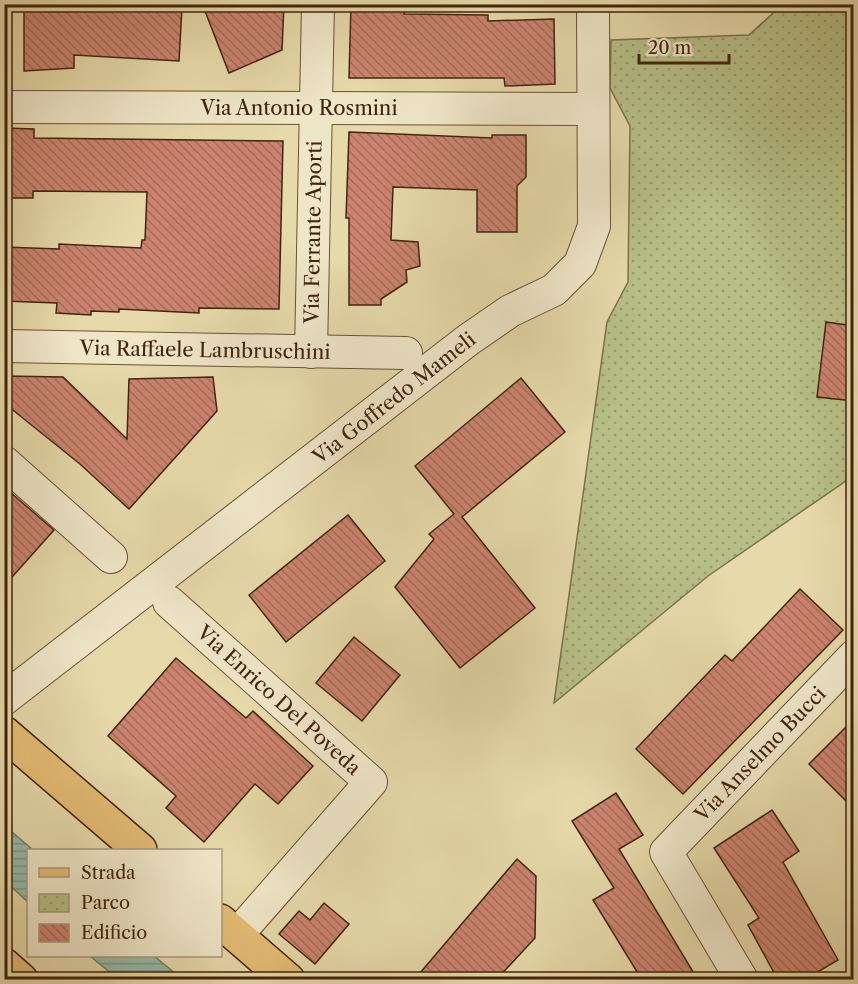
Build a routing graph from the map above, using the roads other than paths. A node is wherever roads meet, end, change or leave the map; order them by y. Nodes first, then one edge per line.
1 (318, 4) edge
2 (593, 4) edge
3 (4, 107) edge
4 (316, 108) junction
5 (593, 109) junction
6 (4, 346) edge
7 (311, 352) junction
8 (406, 353) dead end
9 (4, 462) edge
10 (111, 557) dead end
11 (169, 602) dead end
12 (854, 656) edge
13 (4, 699) edge
14 (4, 733) edge
15 (139, 849) edge
16 (229, 928) edge
17 (4, 965) edge
18 (21, 980) edge
19 (288, 980) edge
20 (742, 980) edge

1 - 4 street, Via Ferrante Aporti
2 - 5 street, Via Goffredo Mameli
3 - 4 street, Via Antonio Rosmini
4 - 5 street, Via Antonio Rosmini
4 - 7 street, Via Ferrante Aporti
5 - 13 street, Via Goffredo Mameli
6 - 7 street, Via Raffaele Lambruschini
7 - 8 street, Via Raffaele Lambruschini
9 - 10 street
11 - 16 street, Via Enrico Del Poveda
12 - 20 street, Via Anselmo Bucci
14 - 15 main road
16 - 19 main road
17 - 18 main road

